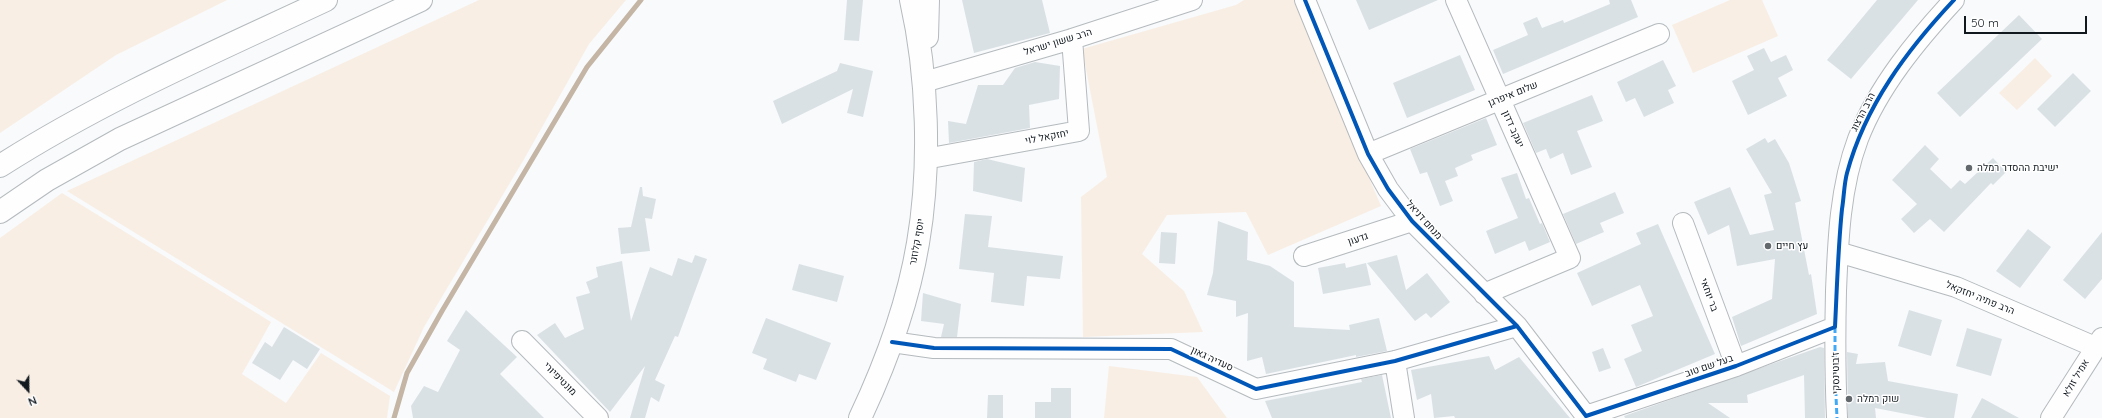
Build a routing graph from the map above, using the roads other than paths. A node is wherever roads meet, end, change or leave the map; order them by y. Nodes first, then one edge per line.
1 (326, 0) edge
2 (421, 0) edge
3 (910, 0) edge
4 (928, 0) edge
5 (1192, 0) edge
6 (1456, 0) edge
7 (1954, 0) edge
8 (1309, 1) edge
9 (1659, 34) dead end
10 (1072, 39) junction
11 (924, 82) junction
12 (1500, 99) junction
13 (1368, 154) junction
14 (925, 160) junction
15 (0, 166) edge
16 (0, 212) edge
17 (1412, 221) junction
18 (1683, 223) dead end
19 (1838, 252) junction
20 (1304, 256) dead end
21 (1484, 294) junction
22 (1517, 326) junction
23 (1835, 327) junction
24 (522, 341) dead end
25 (892, 342) junction
26 (2098, 342) edge
27 (1395, 361) junction
28 (1736, 366) junction
29 (871, 395) junction
30 (1586, 417) edge
31 (598, 418) edge
32 (860, 418) edge
33 (865, 418) edge
34 (1404, 418) edge
35 (1838, 418) edge
36 (2051, 418) edge

1 - 15 main road
2 - 16 main road
3 - 11 main road, יוסף קלוזנר
4 - 11 main road, יוסף קלוזנר
5 - 10 street, הרב ששון ישראל
6 - 12 street, יעקב דדון
7 - 19 street, הרב הרצוג
8 - 13 street, מנחם דניאל
9 - 12 street, שלום איפרגן
10 - 11 street, הרב ששון ישראל
10 - 14 street, יחזקאל לוי
11 - 14 main road, יוסף קלוזנר
12 - 13 street, שלום איפרגן
12 - 21 street, יעקב דדון
13 - 17 street, מנחם דניאל
14 - 25 main road, יוסף קלוזנר
17 - 20 street, גדעון
17 - 21 street, מנחם דניאל
18 - 28 street, בר יוחאי
19 - 23 street, הרב הרצוג
19 - 26 street, הרב פתיה יחזקאל
21 - 22 street, מנחם דניאל
22 - 27 street, סעדיה גאון
22 - 30 street, מנחם דניאל
23 - 28 street, בעל שם טוב
23 - 35 street, ז'בוטינסקי
24 - 31 street, מונטיפיורי
25 - 27 street, סעדיה גאון
25 - 29 main road, יוסף קלוזנר
26 - 36 street, אמיל זולא
27 - 34 street
28 - 30 street, בעל שם טוב
29 - 32 main road, יוסף קלוזנר
29 - 33 main road, יוסף קלוזנר

